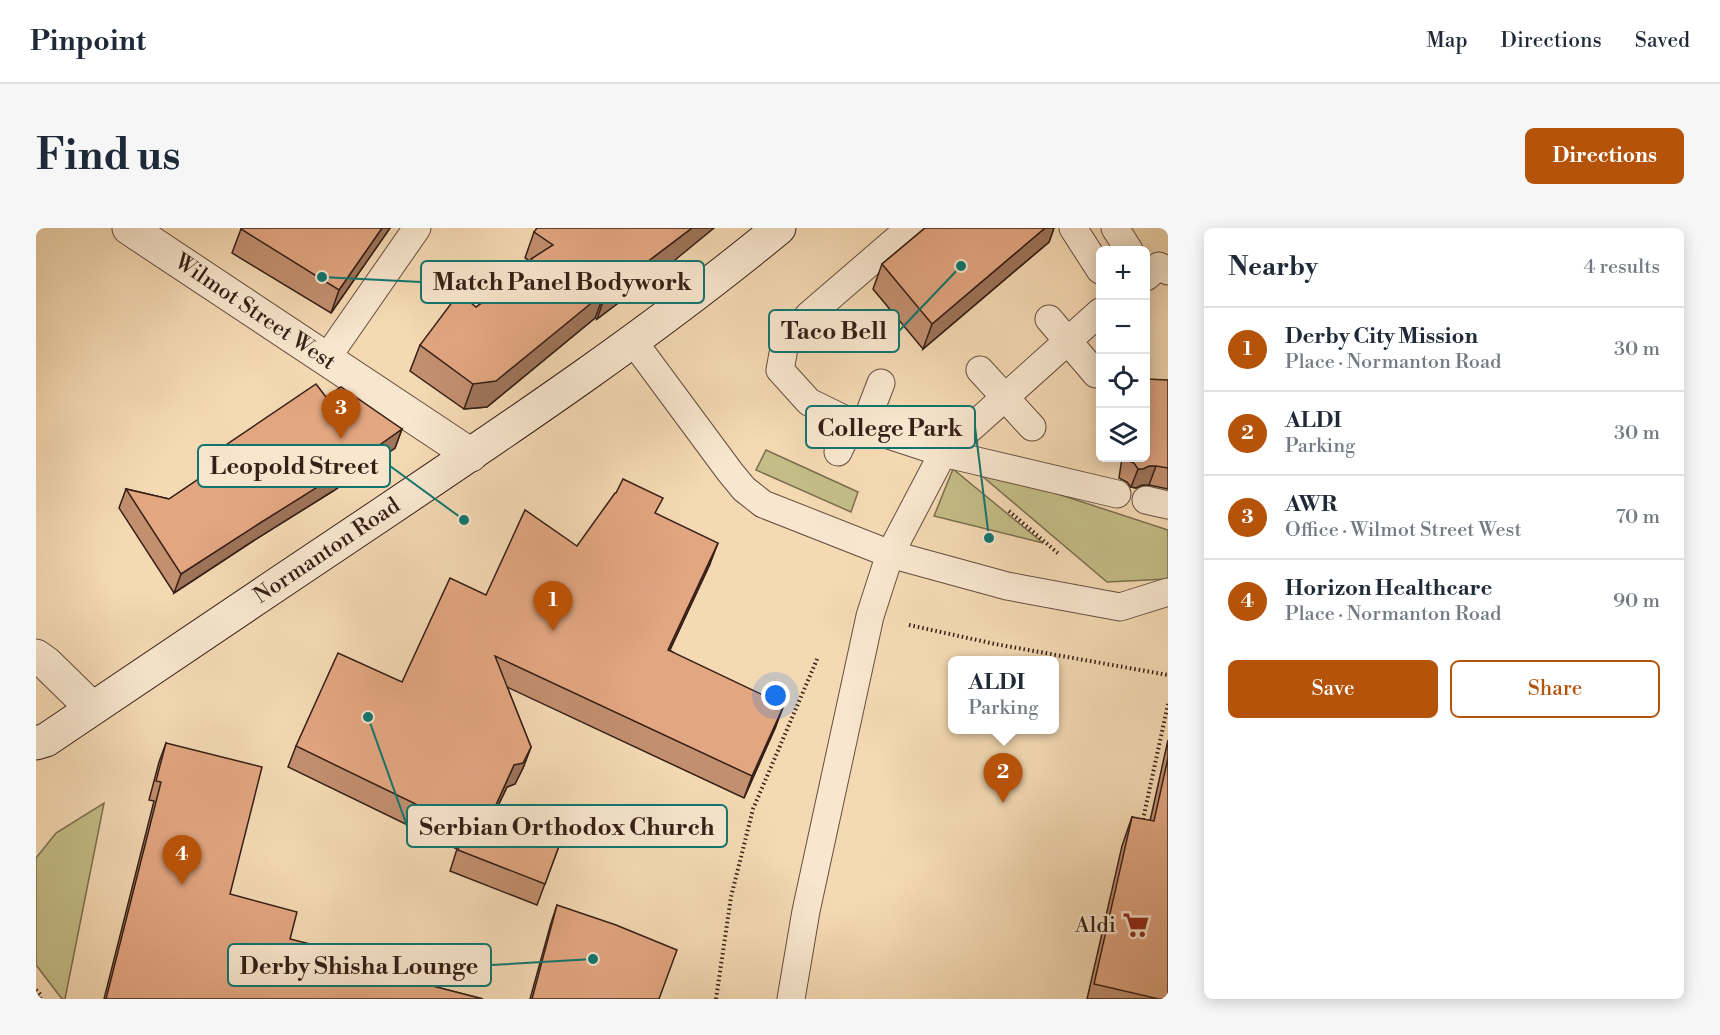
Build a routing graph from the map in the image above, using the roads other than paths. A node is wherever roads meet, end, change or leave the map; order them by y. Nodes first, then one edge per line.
1 (129, 228) edge
2 (417, 228) edge
3 (778, 228) edge
4 (910, 228) edge
5 (1072, 228) edge
6 (1115, 228) edge
7 (1126, 246) edge
8 (1096, 263) edge
9 (1168, 271) edge
10 (1150, 274) edge
11 (1150, 280) edge
12 (1168, 290) edge
13 (1096, 316) edge
14 (1049, 319) dead end
15 (633, 341) junction
16 (1067, 342) junction
17 (326, 359) junction
18 (980, 370) dead end
19 (1096, 374) dead end
20 (881, 383) dead end
21 (1005, 397) junction
22 (858, 425) junction
23 (1032, 427) dead end
24 (838, 452) dead end
25 (943, 453) junction
26 (471, 455) junction
27 (1117, 494) dead end
28 (890, 554) junction
29 (1168, 592) edge
30 (36, 656) edge
31 (92, 708) junction
32 (39, 746) edge
33 (790, 999) edge

1 - 17 street, Wilmot Street West
2 - 17 lane
3 - 15 street, Normanton Road
4 - 22 lane
5 - 8 lane
6 - 7 lane
9 - 10 lane
11 - 12 lane
13 - 16 lane
14 - 16 lane
15 - 26 street, Normanton Road
15 - 28 lane
16 - 19 lane
16 - 21 lane
17 - 26 street, Wilmot Street West
18 - 21 lane
20 - 22 lane
21 - 23 lane
21 - 25 lane
22 - 24 lane
22 - 25 lane
25 - 27 lane
25 - 28 lane
26 - 31 street, Normanton Road
28 - 29 lane
28 - 33 lane
30 - 31 street
31 - 32 street, Normanton Road

